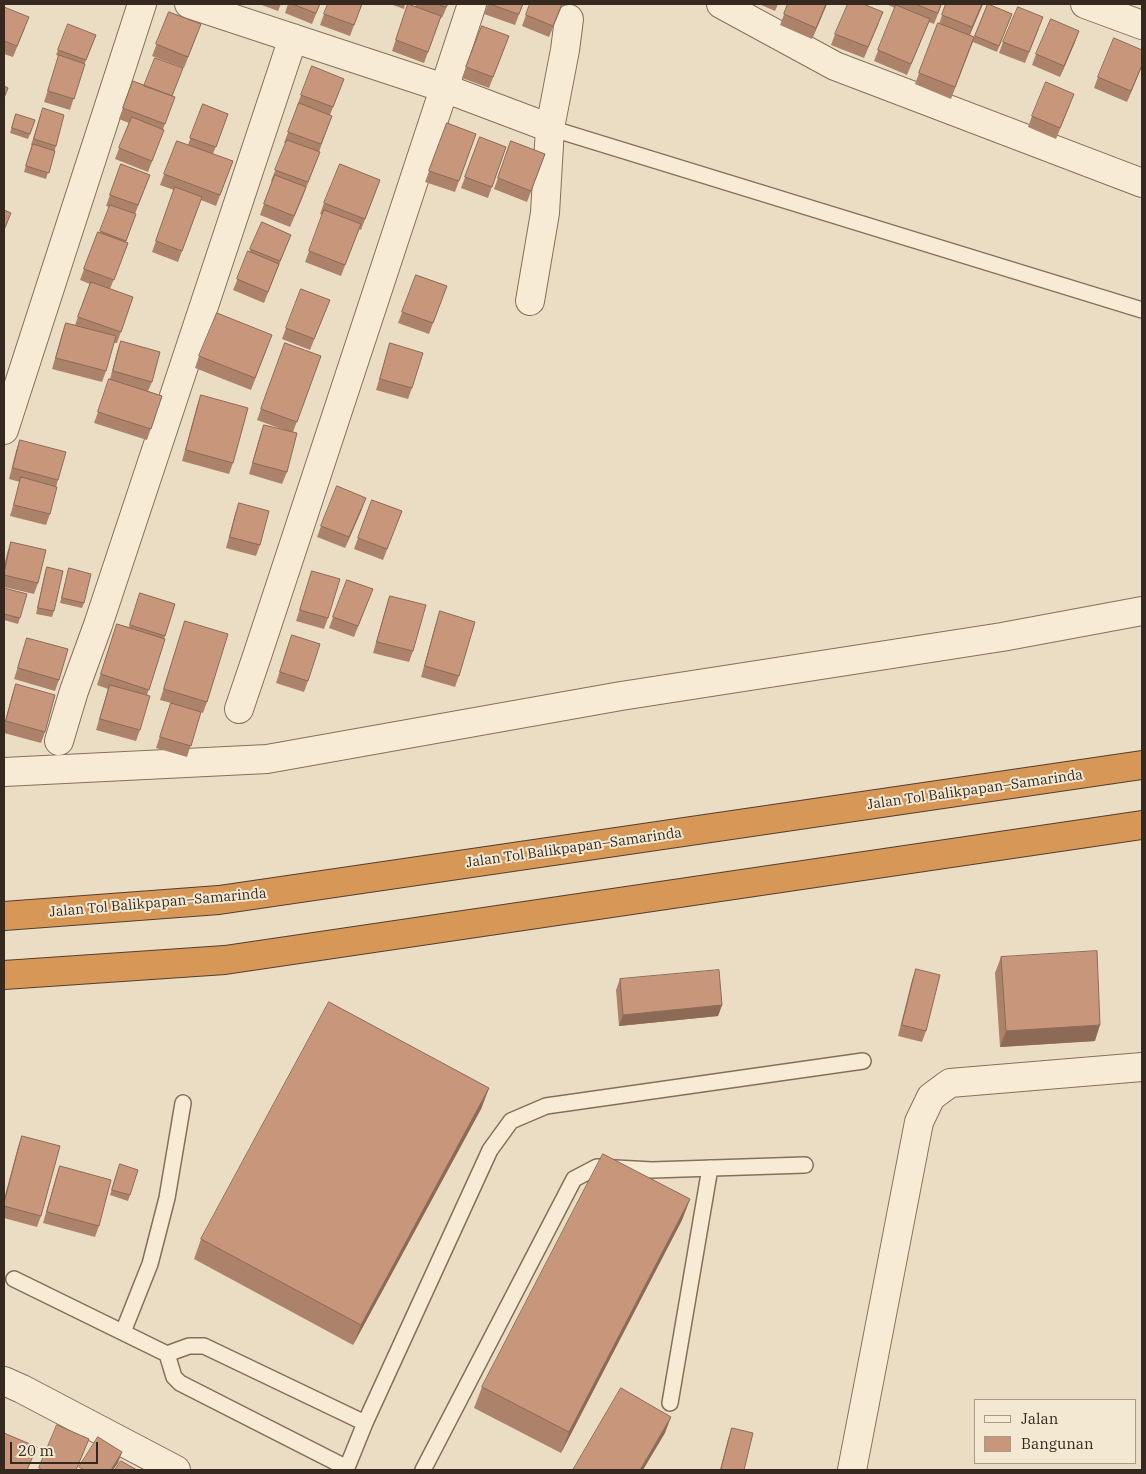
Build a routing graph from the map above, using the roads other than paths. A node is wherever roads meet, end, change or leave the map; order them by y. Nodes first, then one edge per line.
1 (142, 4) edge
2 (189, 4) edge
3 (472, 4) edge
4 (721, 4) edge
5 (1085, 4) edge
6 (1128, 15) edge
7 (569, 19) dead end
8 (292, 38) junction
9 (444, 88) junction
10 (550, 128) junction
11 (1142, 183) edge
12 (530, 301) dead end
13 (1142, 310) edge
14 (4, 430) edge
15 (1142, 611) edge
16 (238, 709) dead end
17 (59, 741) dead end
18 (1142, 765) edge
19 (4, 772) edge
20 (1142, 825) edge
21 (4, 916) edge
22 (4, 975) edge
23 (863, 1061) dead end
24 (1142, 1067) edge
25 (183, 1103) dead end
26 (805, 1165) dead end
27 (710, 1168) junction
28 (14, 1279) dead end
29 (123, 1332) junction
30 (167, 1354) junction
31 (4, 1380) edge
32 (670, 1403) dead end
33 (365, 1423) junction
34 (346, 1469) edge
35 (176, 1470) edge
36 (423, 1470) edge
37 (852, 1470) edge

1 - 14 street
2 - 8 street
3 - 9 street
4 - 11 street
5 - 6 street
7 - 10 street
8 - 9 street
8 - 17 street
9 - 10 street
9 - 16 street
10 - 12 street
10 - 13 lane
15 - 19 street
18 - 21 highway, Jalan Tol Balikpapan–Samarinda
20 - 22 highway
23 - 33 lane
24 - 37 street
25 - 29 lane
26 - 27 lane
27 - 32 lane
27 - 36 lane
28 - 29 lane
29 - 30 lane
30 - 33 lane
30 - 34 lane
31 - 35 street
33 - 34 lane

